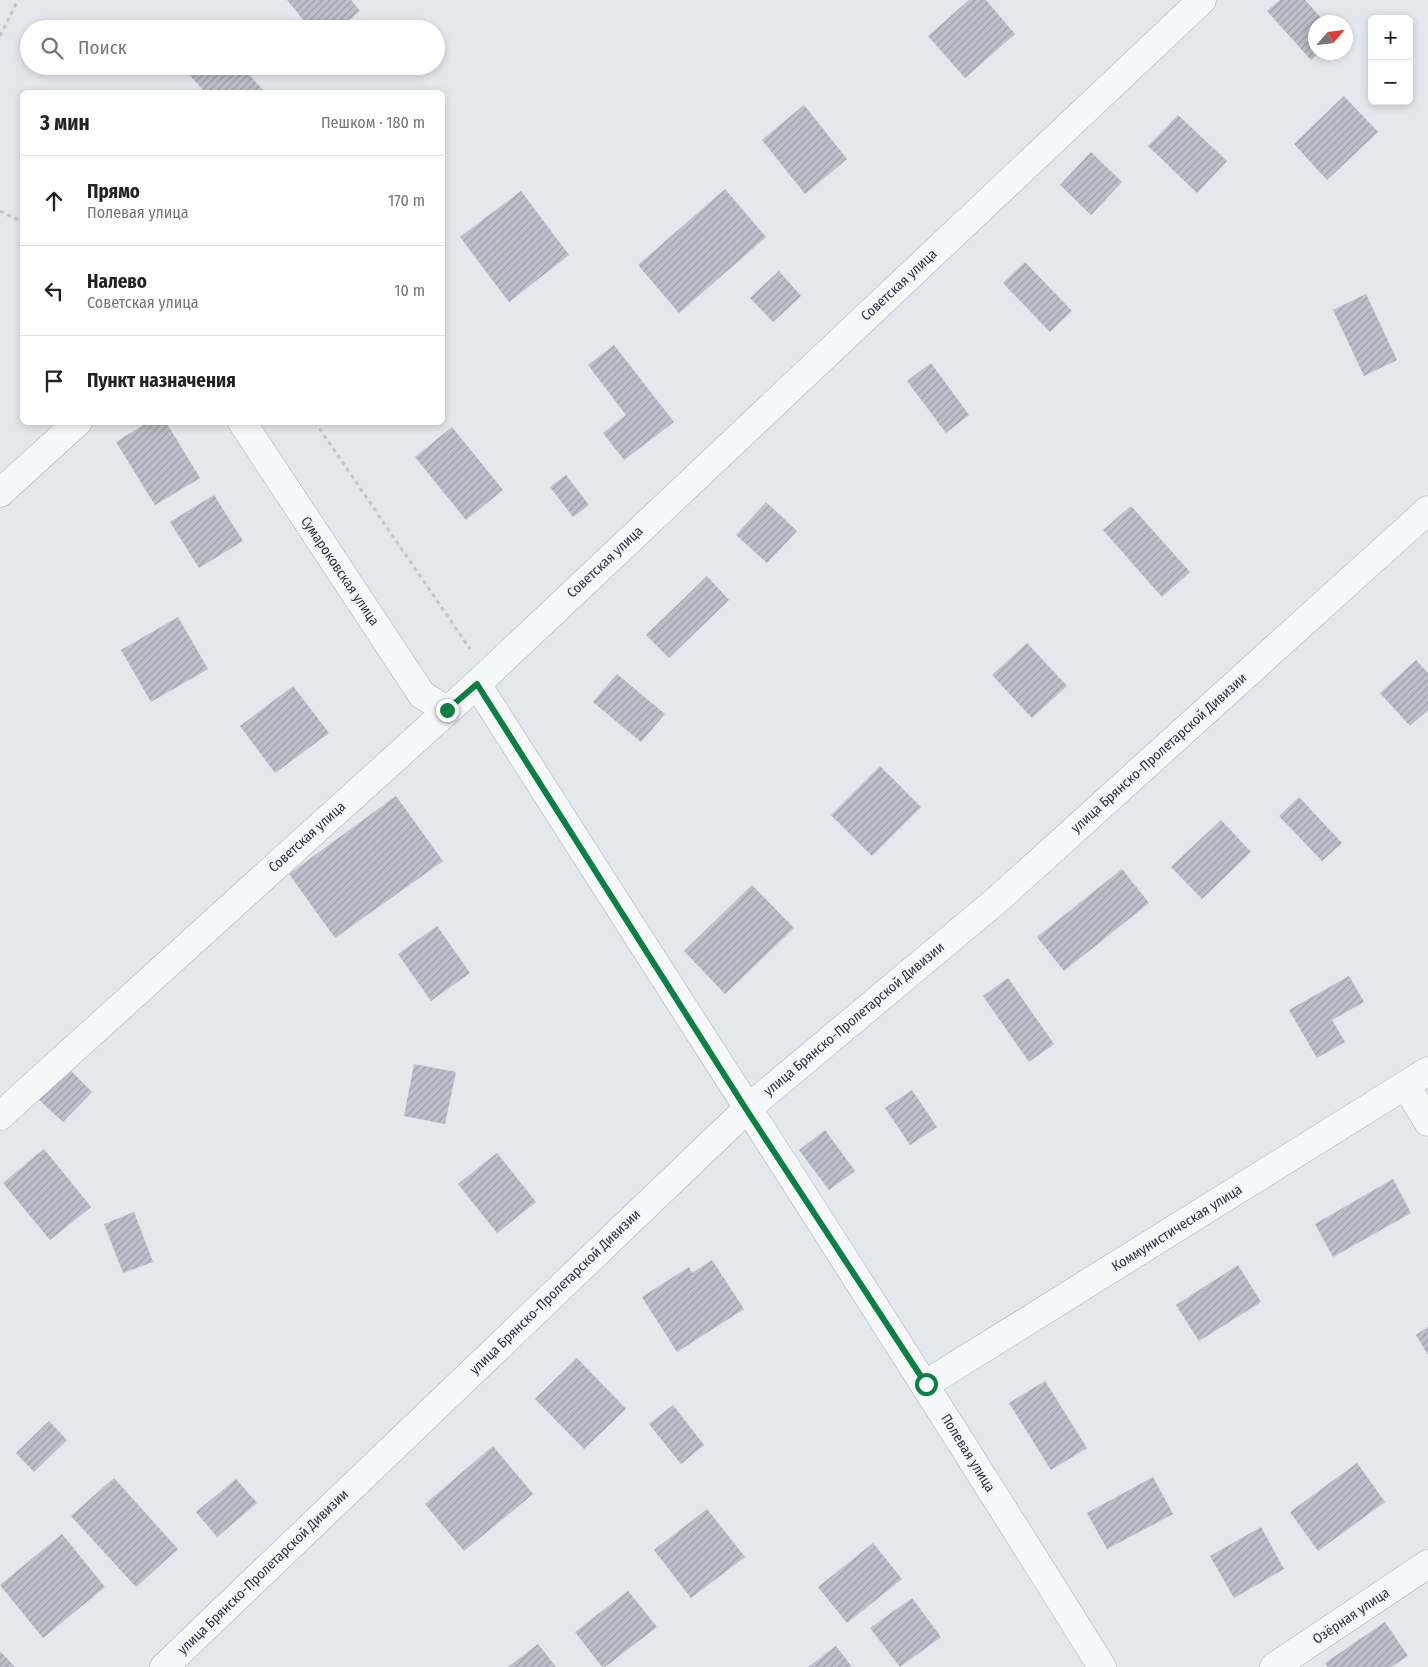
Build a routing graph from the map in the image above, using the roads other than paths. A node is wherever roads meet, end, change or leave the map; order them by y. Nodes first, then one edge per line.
1 (1202, 0) edge
2 (75, 425) edge
3 (244, 425) edge
4 (0, 493) edge
5 (1428, 510) edge
6 (482, 679) junction
7 (447, 710) junction
8 (1428, 1071) edge
9 (1406, 1086) junction
10 (746, 1109) junction
11 (0, 1116) edge
12 (1428, 1122) edge
13 (926, 1384) junction
14 (1428, 1564) edge
15 (164, 1667) edge
16 (1102, 1667) edge
17 (1274, 1667) edge

1 - 6 street, Советская улица
2 - 4 street
3 - 7 street, Сумароковская улица
5 - 10 street, улица Брянско-Пролетарской Дивизии
6 - 7 street, Советская улица
6 - 10 street, Полевая улица
7 - 11 street, Советская улица
8 - 9 street, Коммунистическая улица
9 - 12 street
9 - 13 street, Коммунистическая улица
10 - 13 street, Полевая улица
10 - 15 street, улица Брянско-Пролетарской Дивизии
13 - 16 street, Полевая улица
14 - 17 street, Озёрная улица

